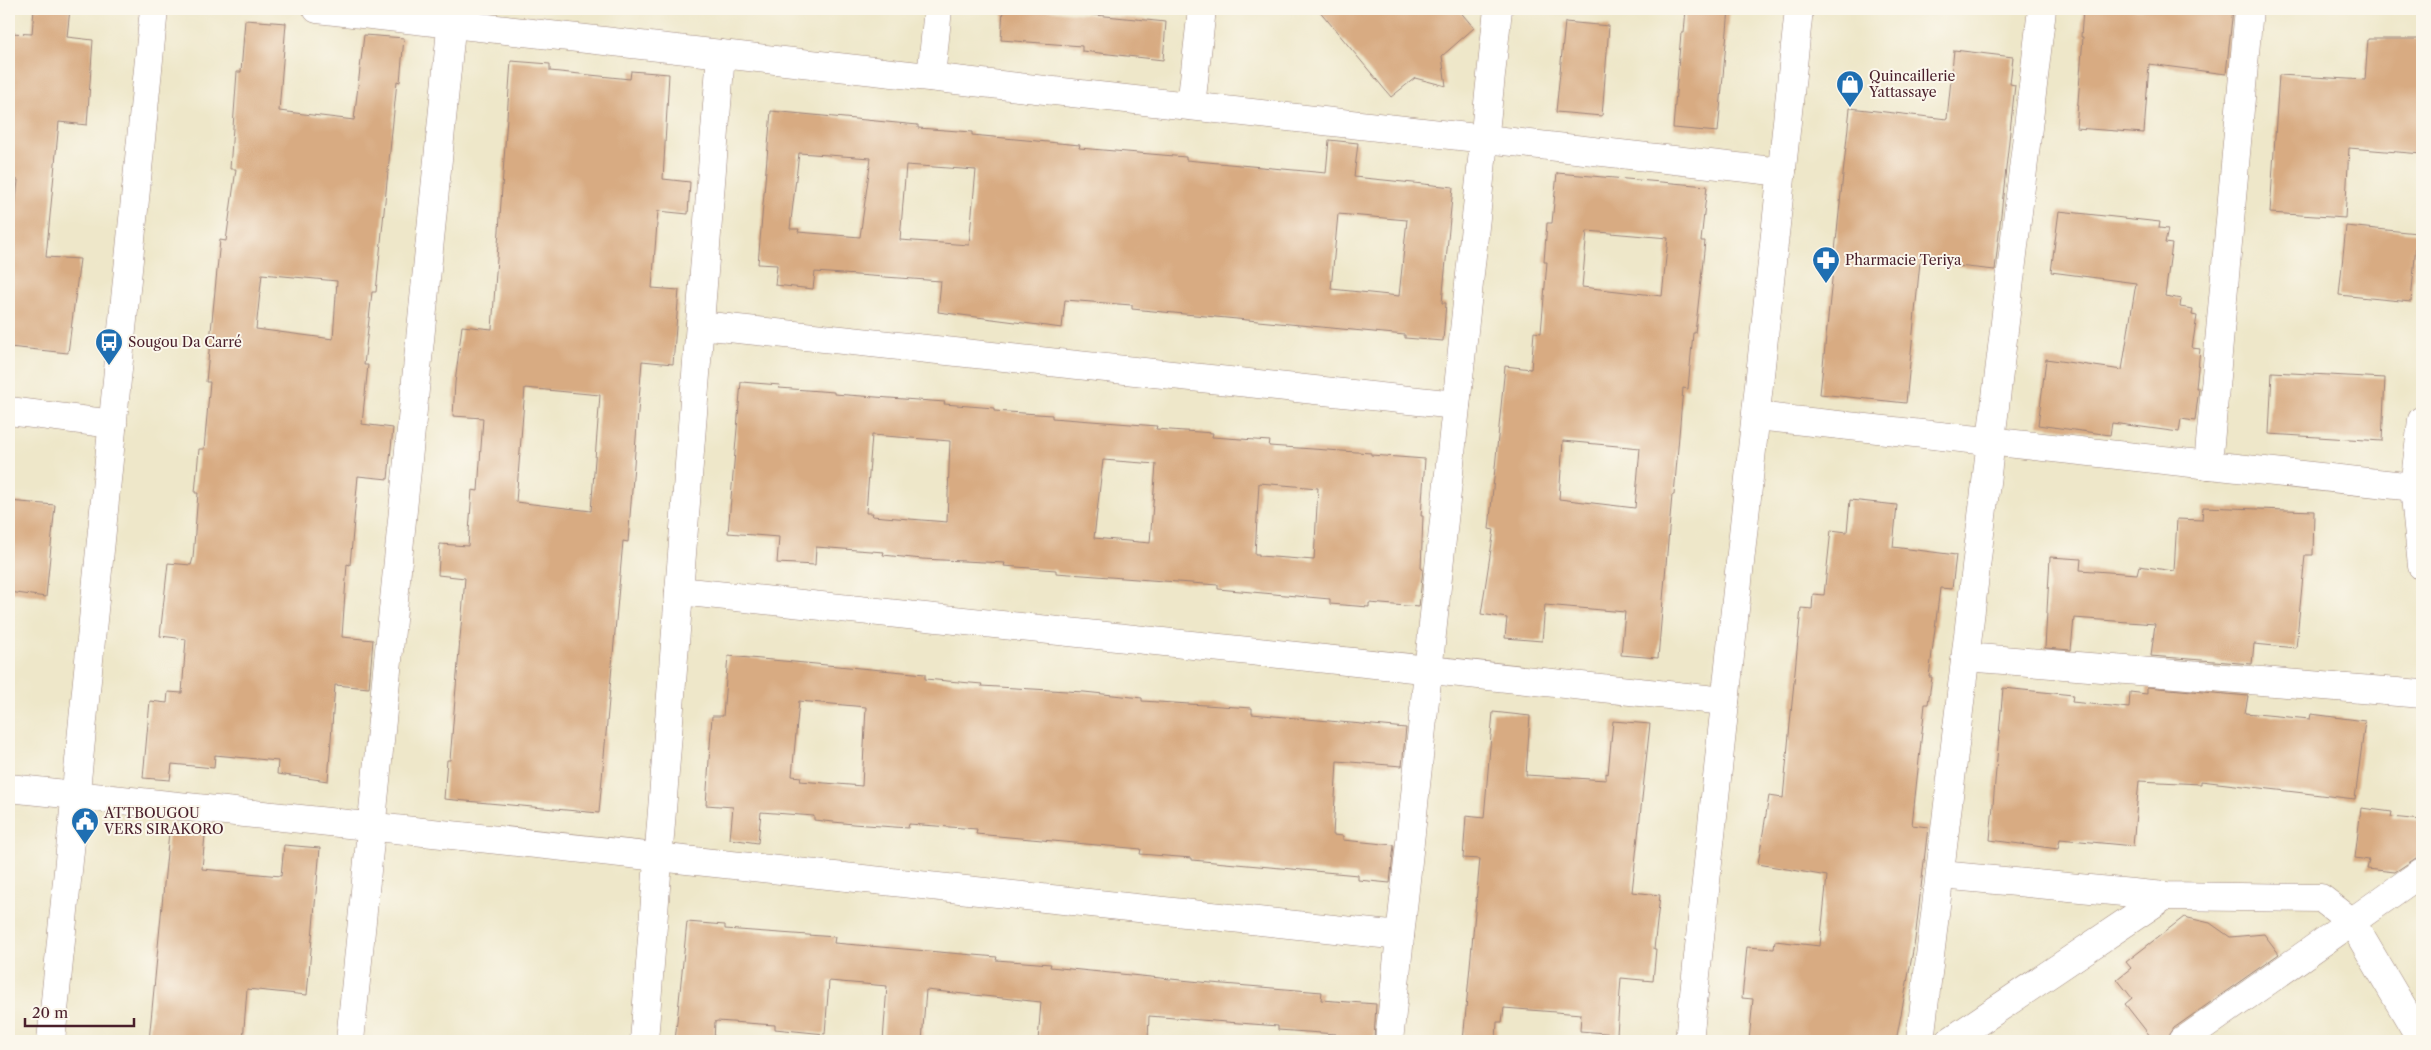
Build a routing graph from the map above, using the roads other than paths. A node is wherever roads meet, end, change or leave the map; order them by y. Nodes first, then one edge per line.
1 (154, 9) edge
2 (318, 9) edge
3 (938, 9) edge
4 (1202, 9) edge
5 (1498, 9) edge
6 (1800, 9) edge
7 (2042, 9) edge
8 (2249, 9) edge
9 (452, 16) edge
10 (721, 54) junction
11 (931, 77) junction
12 (1191, 106) junction
13 (1485, 138) junction
14 (1782, 172) junction
15 (700, 325) junction
16 (1456, 405) junction
17 (9, 411) edge
18 (1756, 416) junction
19 (2422, 420) edge
20 (112, 424) junction
21 (1991, 441) junction
22 (2208, 465) junction
23 (2414, 488) junction
24 (2422, 566) edge
25 (679, 591) junction
26 (1966, 657) junction
27 (1428, 670) junction
28 (2422, 694) edge
29 (1725, 701) junction
30 (9, 788) edge
31 (76, 795) junction
32 (371, 827) junction
33 (658, 857) junction
34 (2422, 872) edge
35 (1941, 875) junction
36 (2165, 896) junction
37 (2352, 922) junction
38 (1400, 936) junction
39 (51, 1041) edge
40 (350, 1041) edge
41 (644, 1041) edge
42 (1389, 1041) edge
43 (1689, 1041) edge
44 (1920, 1041) edge
45 (1950, 1041) edge
46 (2183, 1041) edge
47 (2422, 1041) edge

1 - 20 street
2 - 9 street
3 - 11 street
4 - 12 street
5 - 13 street
6 - 14 street
7 - 21 street
8 - 22 street
9 - 10 street
9 - 32 street
10 - 11 street
10 - 15 street
11 - 12 street
12 - 13 street
13 - 14 street
13 - 16 street
14 - 18 street
15 - 16 street
15 - 25 street
16 - 27 street
17 - 20 street
18 - 21 street
18 - 29 street
19 - 23 street
20 - 31 street
21 - 22 street
21 - 26 street
22 - 23 street
23 - 24 street
25 - 27 street
25 - 33 street
26 - 28 street
26 - 35 street
27 - 29 street
27 - 38 street
29 - 43 street
30 - 31 street
31 - 32 street
31 - 39 street
32 - 33 street
32 - 40 street
33 - 38 street
33 - 41 street
34 - 37 street
35 - 36 street
35 - 44 street
36 - 37 street
36 - 45 street
37 - 46 street
37 - 47 street
38 - 42 street

